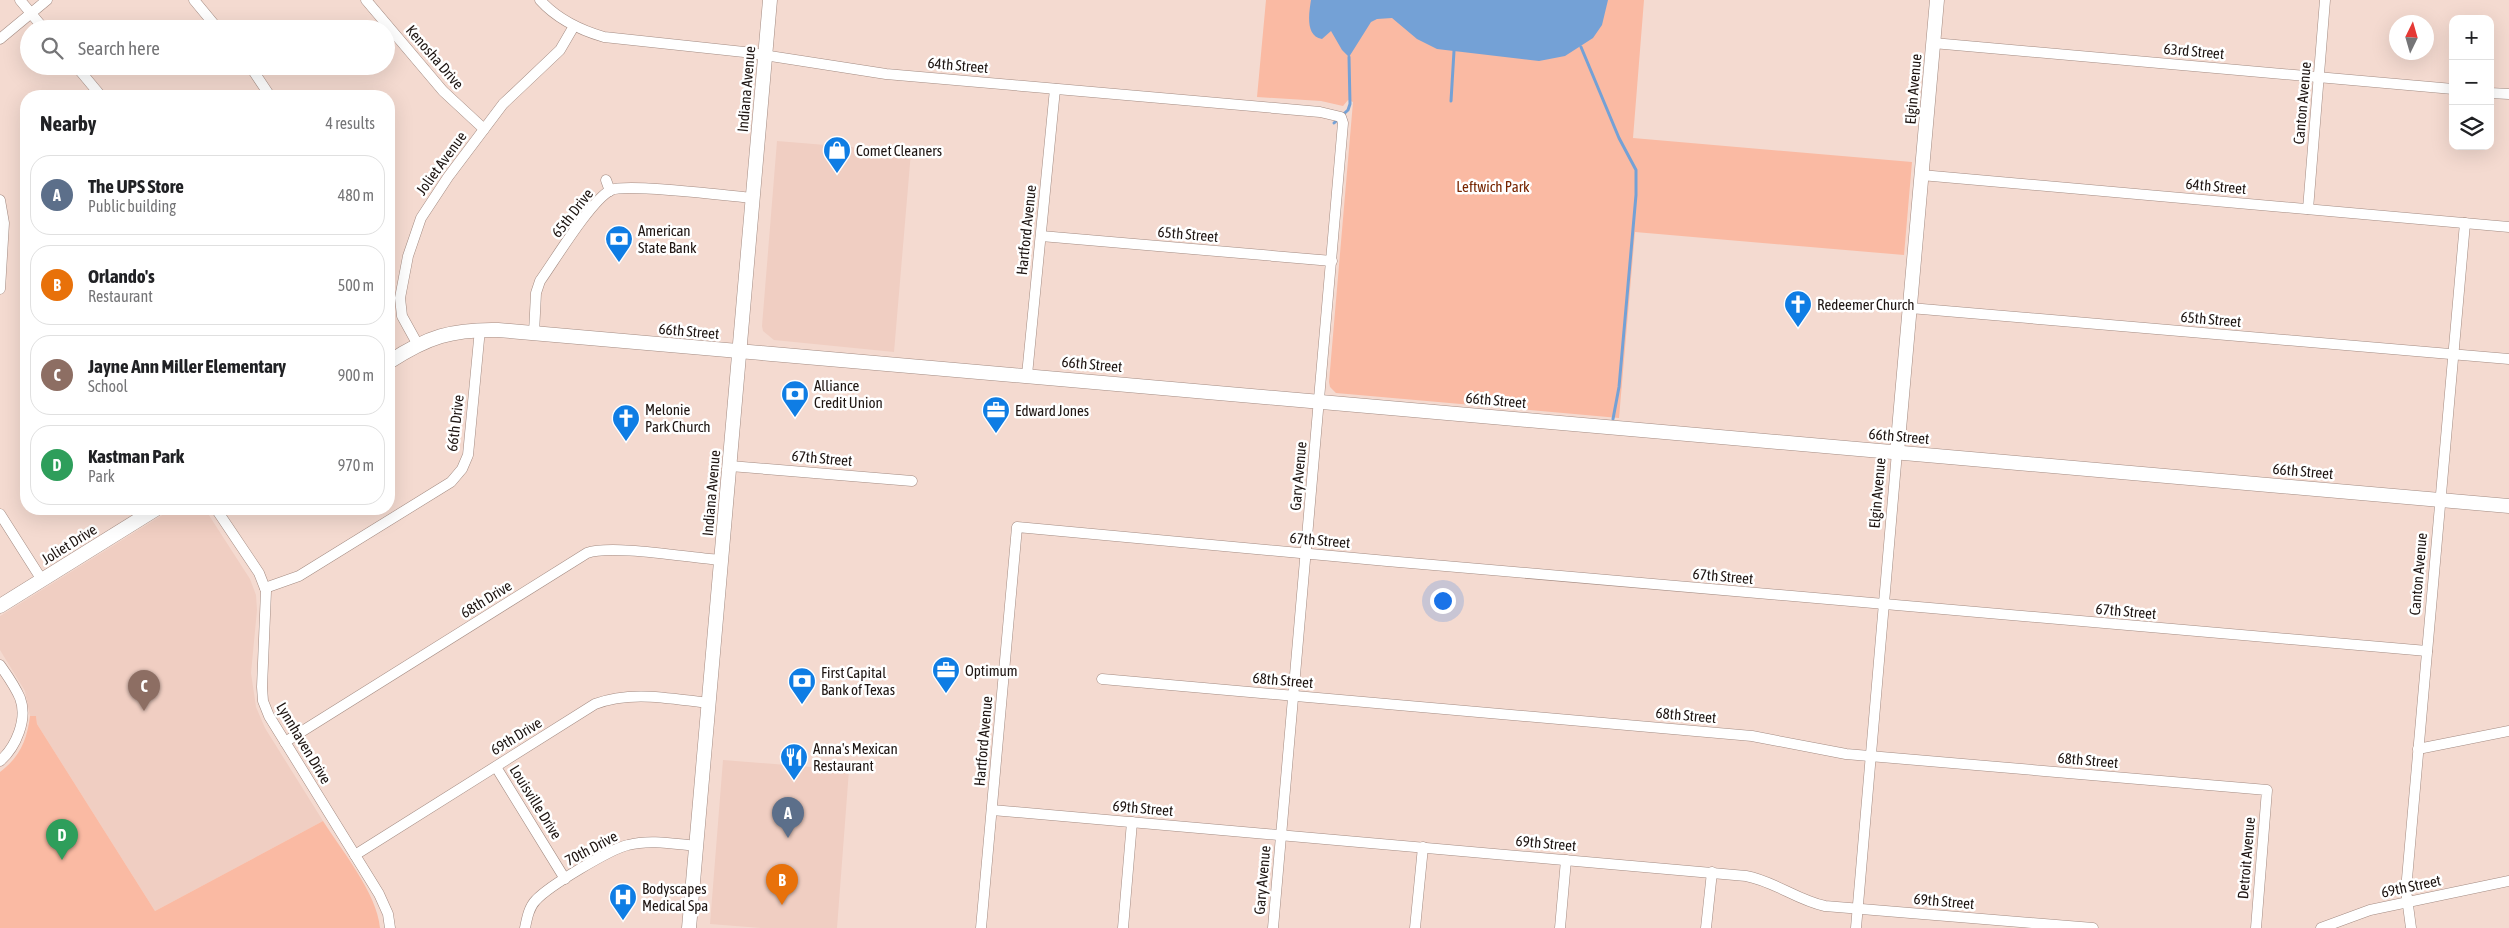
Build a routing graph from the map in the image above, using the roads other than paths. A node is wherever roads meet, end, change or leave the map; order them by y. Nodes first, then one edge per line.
1 (20, 0) edge
2 (47, 0) edge
3 (194, 0) edge
4 (366, 0) edge
5 (540, 0) edge
6 (770, 0) edge
7 (1937, 0) edge
8 (2325, 0) edge
9 (31, 13) junction
10 (23, 20) edge
11 (37, 20) edge
12 (211, 20) edge
13 (383, 20) edge
14 (20, 23) edge
15 (574, 26) junction
16 (395, 34) edge
17 (0, 40) edge
18 (1933, 43) junction
19 (765, 55) junction
20 (84, 75) edge
21 (256, 75) edge
22 (2319, 78) junction
23 (1055, 88) junction
24 (2449, 89) edge
25 (96, 90) edge
26 (266, 90) edge
27 (2494, 93) edge
28 (2509, 94) edge
29 (1341, 117) joint
30 (484, 129) junction
31 (1921, 175) junction
32 (606, 180) dead end
33 (610, 191) junction
34 (753, 198) junction
35 (0, 200) edge
36 (2308, 209) junction
37 (2465, 223) junction
38 (2509, 227) edge
39 (1041, 236) junction
40 (1332, 260) junction
41 (0, 289) edge
42 (1910, 308) junction
43 (480, 329) junction
44 (534, 333) junction
45 (418, 345) junction
46 (740, 351) junction
47 (2453, 355) junction
48 (395, 358) edge
49 (2509, 360) edge
50 (1027, 375) junction
51 (1319, 401) junction
52 (1897, 452) junction
53 (730, 466) junction
54 (912, 481) dead end
55 (2440, 500) junction
56 (2509, 506) edge
57 (0, 514) edge
58 (146, 515) edge
59 (220, 515) edge
60 (1017, 526) joint
61 (1306, 554) junction
62 (722, 560) junction
63 (42, 580) junction
64 (265, 588) junction
65 (1884, 605) junction
66 (0, 606) edge
67 (2426, 651) junction
68 (0, 665) edge
69 (1102, 679) dead end
70 (1293, 696) junction
71 (709, 703) junction
72 (2509, 731) edge
73 (285, 742) junction
74 (2418, 749) junction
75 (1871, 756) junction
76 (0, 761) edge
77 (496, 767) junction
78 (2267, 790) joint
79 (992, 810) junction
80 (1132, 822) junction
81 (1281, 834) junction
82 (697, 846) junction
83 (1423, 847) junction
84 (356, 855) junction
85 (1566, 860) junction
86 (1712, 872) junction
87 (565, 879) junction
88 (2509, 881) edge
89 (2406, 903) junction
90 (1858, 909) junction
91 (390, 928) edge
92 (525, 928) edge
93 (690, 928) edge
94 (982, 928) edge
95 (1123, 928) edge
96 (1273, 928) edge
97 (1415, 928) edge
98 (1560, 928) edge
99 (1706, 928) edge
100 (1856, 928) edge
101 (2093, 928) edge
102 (2256, 928) edge
103 (2322, 928) edge
104 (2411, 928) edge

1 - 9 street
2 - 9 street
3 - 12 street
4 - 13 street, Kenosha Drive
5 - 15 street, 64th Street
6 - 19 street, Indiana Avenue
7 - 18 street, Elgin Avenue
8 - 22 street, Canton Avenue
9 - 10 street
9 - 11 street
14 - 17 street
15 - 19 street, 64th Street
15 - 30 street, Joliet Avenue
16 - 30 street, Kenosha Drive
18 - 22 street, 63rd Street
18 - 31 street, Elgin Avenue
19 - 23 street, 64th Street
19 - 34 street, Indiana Avenue
20 - 25 street
21 - 26 street
22 - 24 street, 63rd Street
22 - 36 street, Canton Avenue
23 - 29 street, 64th Street
23 - 39 street, Hartford Avenue
27 - 28 street
29 - 40 street, Gary Avenue
30 - 45 street, Joliet Avenue
31 - 36 street, 64th Street
31 - 42 street, Elgin Avenue
32 - 33 street
33 - 34 street, 65th Drive
33 - 44 street, 65th Drive
34 - 46 street, Indiana Avenue
35 - 41 street
36 - 37 street, 64th Street
37 - 38 street, 64th Street
37 - 47 street, Canton Avenue
39 - 40 street, 65th Street
39 - 50 street, Hartford Avenue
40 - 51 street, Gary Avenue
42 - 47 street, 65th Street
42 - 52 street, Elgin Avenue
43 - 44 street, 66th Street
43 - 45 street
43 - 64 street, 66th Drive
44 - 46 street, 66th Street
45 - 48 street
46 - 50 street, 66th Street
46 - 53 street, Indiana Avenue
47 - 49 street, 65th Street
47 - 55 street, Canton Avenue
50 - 51 street, 66th Street
51 - 52 street, 66th Street
51 - 61 street, Gary Avenue
52 - 55 street, 66th Street
52 - 65 street, Elgin Avenue
53 - 54 street, 67th Street
53 - 62 street, Indiana Avenue
55 - 56 street, 66th Street
55 - 67 street, Canton Avenue
57 - 63 street
58 - 63 street, Joliet Drive
59 - 64 street, Lynnhaven Drive
60 - 61 street, 67th Street
60 - 79 street, Hartford Avenue
61 - 65 street, 67th Street
61 - 70 street, Gary Avenue
62 - 71 street, Indiana Avenue
62 - 73 street, 68th Drive
63 - 66 street, Joliet Drive
64 - 73 street, Lynnhaven Drive
65 - 67 street, 67th Street
65 - 75 street, Elgin Avenue
67 - 74 street, Canton Avenue
68 - 76 street
69 - 70 street, 68th Street
70 - 75 street, 68th Street
70 - 81 street, Gary Avenue
71 - 77 street, 69th Drive
71 - 82 street, Indiana Avenue
72 - 74 street
73 - 84 street, Lynnhaven Drive
74 - 89 street, Canton Avenue
75 - 78 street, 68th Street
75 - 90 street, Elgin Avenue
77 - 84 street, 69th Drive
77 - 87 street, Louisville Drive
78 - 102 street, Detroit Avenue
79 - 80 street, 69th Street
79 - 94 street, Hartford Avenue
80 - 81 street, 69th Street
80 - 95 street
81 - 83 street, 69th Street
81 - 96 street, Gary Avenue
82 - 87 street, 70th Drive
82 - 93 street, Indiana Avenue
83 - 85 street, 69th Street
83 - 97 street
84 - 91 street, Lynnhaven Drive
85 - 86 street, 69th Street
85 - 98 street
86 - 90 street, 69th Street
86 - 99 street
87 - 92 street, 70th Drive
88 - 89 street, 69th Street
89 - 103 street, 69th Street
89 - 104 street, Canton Avenue
90 - 100 street, Elgin Avenue
90 - 101 street, 69th Street

